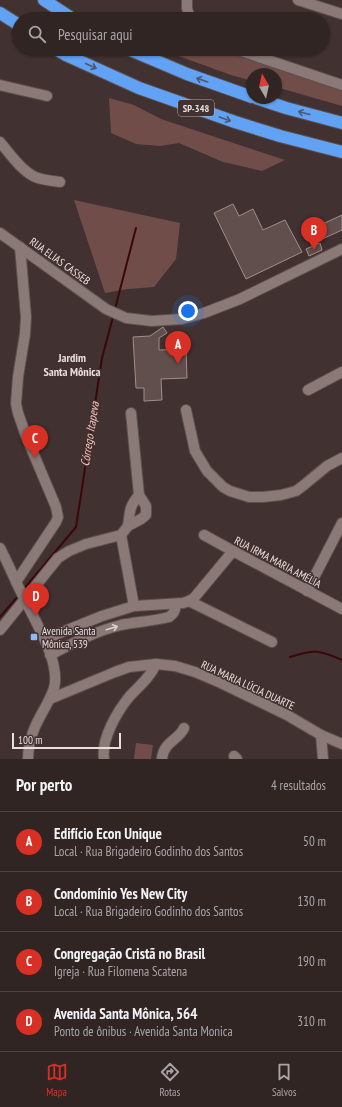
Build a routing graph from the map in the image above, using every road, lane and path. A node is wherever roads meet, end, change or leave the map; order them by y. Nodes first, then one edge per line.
1 (44, 0) edge
2 (187, 0) edge
3 (298, 0) edge
4 (62, 12) edge
5 (188, 12) edge
6 (0, 13) edge
7 (342, 14) edge
8 (12, 21) edge
9 (68, 56) edge
10 (145, 56) edge
11 (256, 56) edge
12 (0, 85) edge
13 (342, 85) edge
14 (246, 94) edge
15 (47, 96) dead end
16 (274, 104) edge
17 (342, 123) edge
18 (0, 142) edge
19 (342, 152) edge
20 (60, 182) dead end
21 (0, 233) edge
22 (20, 246) junction
23 (342, 249) edge
24 (342, 372) edge
25 (308, 390) dead end
26 (186, 410) dead end
27 (131, 413) dead end
28 (342, 458) edge
29 (139, 495) junction
30 (342, 523) edge
31 (128, 526) junction
32 (121, 535) junction
33 (204, 535) dead end
34 (0, 548) edge
35 (233, 551) junction
36 (307, 591) junction
37 (21, 592) junction
38 (189, 601) junction
39 (176, 604) junction
40 (134, 606) junction
41 (342, 609) edge
42 (0, 630) edge
43 (45, 639) junction
44 (272, 642) dead end
45 (50, 655) junction
46 (156, 664) junction
47 (50, 699) junction
48 (184, 728) dead end
49 (321, 735) junction
50 (342, 744) edge
51 (28, 759) edge
52 (104, 759) edge
53 (162, 759) edge
54 (324, 759) edge

1 - 4 highway
2 - 5 street
3 - 7 street
6 - 8 highway
9 -> 19 highway, SP-348
14 -> 10 highway, SP-348
11 - 13 street
12 - 15 street
17 -> 16 highway
18 - 20 street
21 - 22 street, RUA ELIAS CASSEB
22 - 23 street, RUA ELIAS CASSEB
22 - 37 street
24 - 25 street
26 - 28 street
27 - 29 street
29 - 31 street
29 - 31 street
30 - 36 street
31 - 32 street
32 - 37 street
32 - 40 street
33 - 35 street, RUA IRMA MARIA AMÉLIA
34 - 37 street
35 - 36 street, RUA IRMA MARIA AMÉLIA
35 - 38 street
36 - 41 street, RUA IRMA MARIA AMÉLIA
37 - 42 street
37 - 43 street
38 - 39 street
38 - 44 street
39 - 40 street
45 -> 39 street
40 - 43 street
43 - 45 street
45 - 47 street
46 - 47 street, RUA MARIA LÚCIA DUARTE
46 - 49 street, RUA MARIA LÚCIA DUARTE
46 - 52 street
47 - 51 street
48 - 53 street
49 - 50 street, RUA MARIA LÚCIA DUARTE
49 - 54 street

